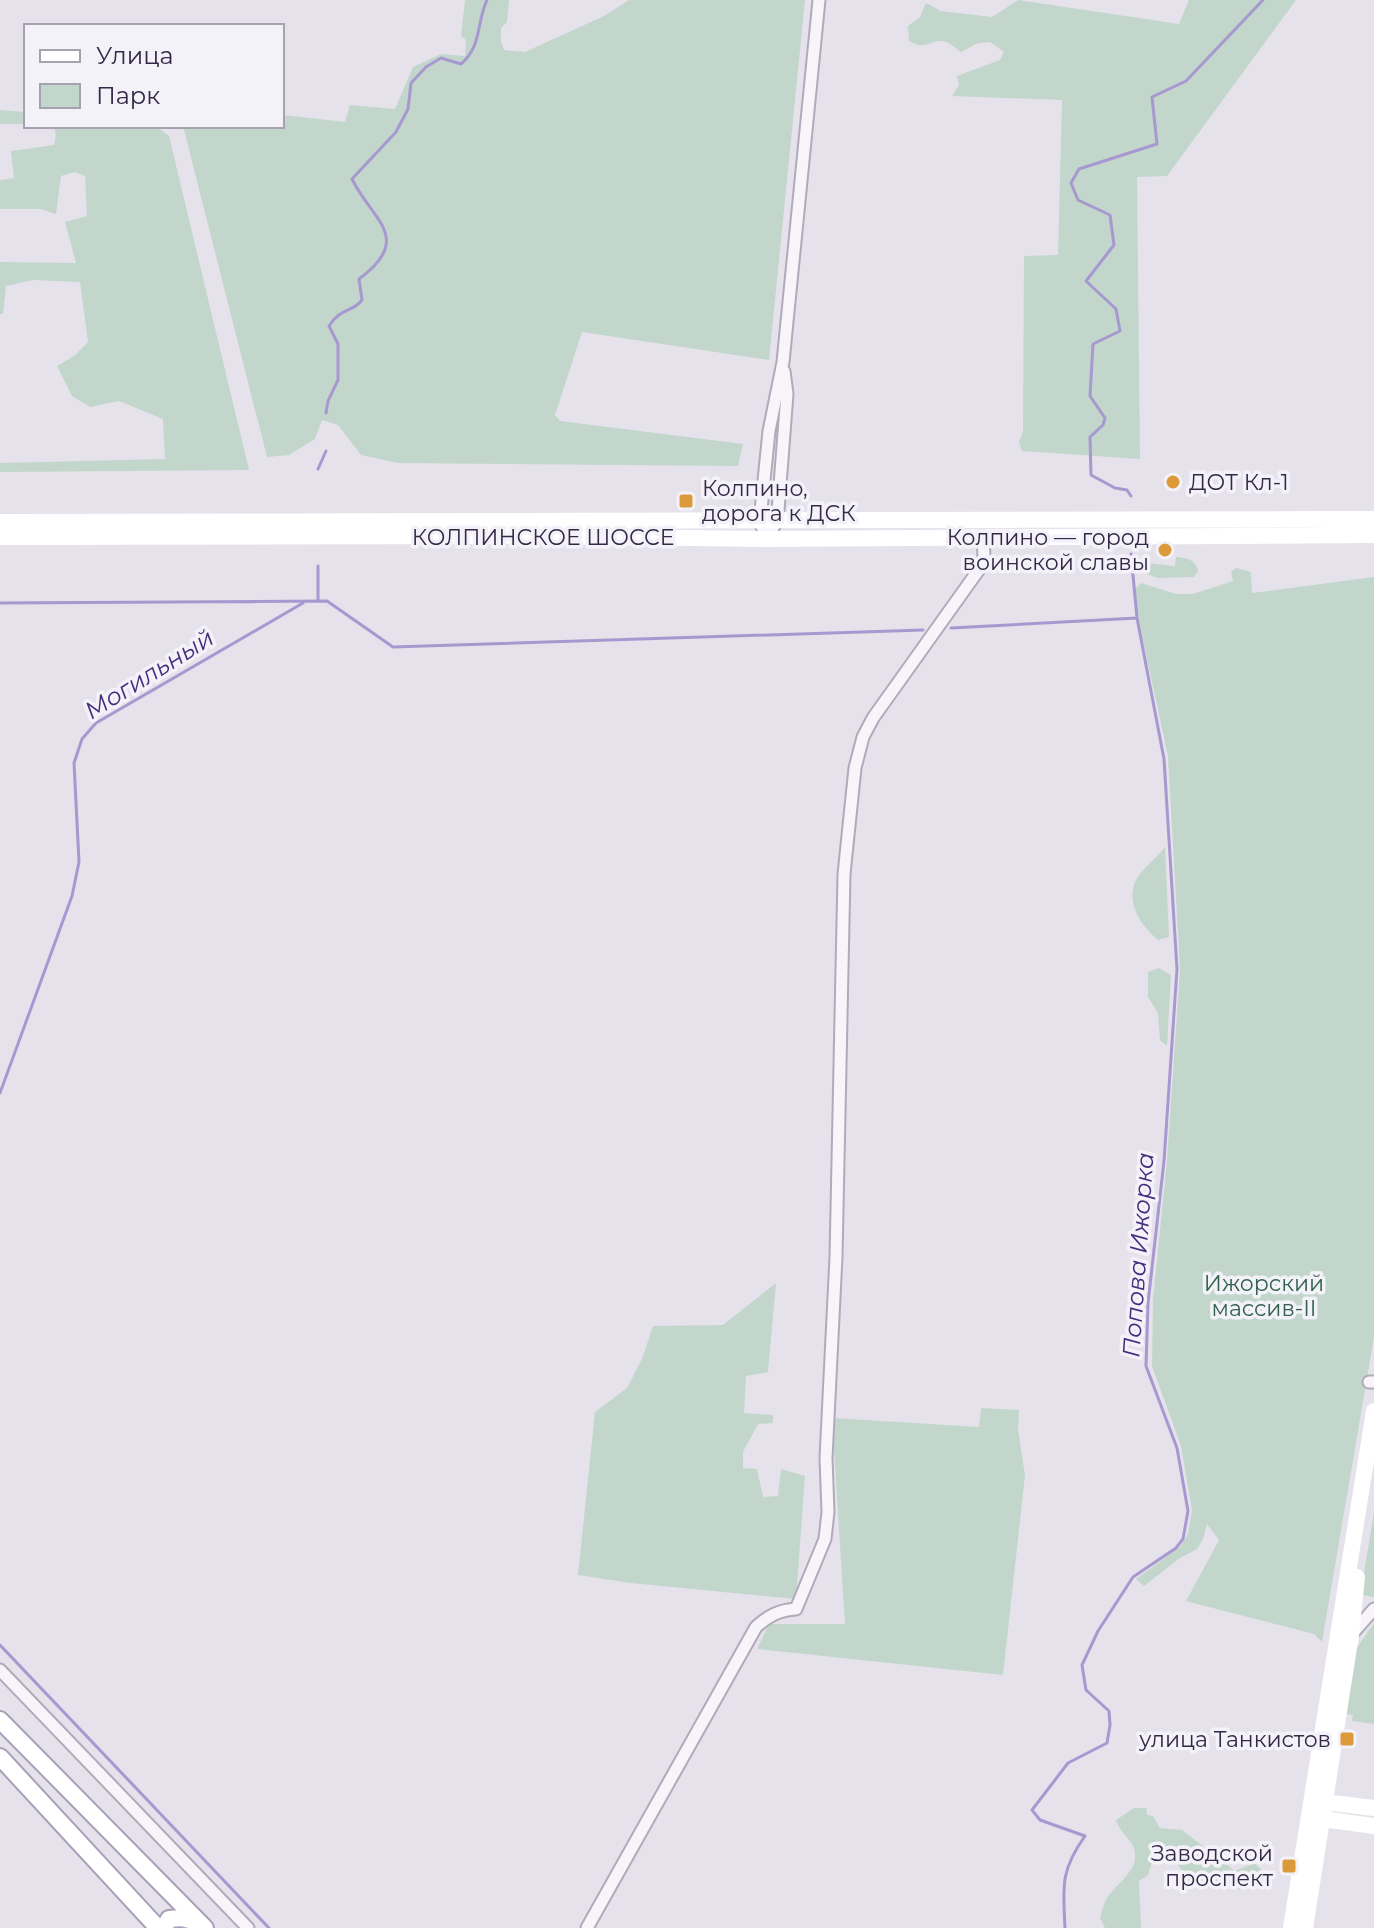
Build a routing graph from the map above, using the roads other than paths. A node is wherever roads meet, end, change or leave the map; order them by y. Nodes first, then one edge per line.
1 (819, 0) edge
2 (1374, 519) edge
3 (768, 520) junction
4 (0, 522) edge
5 (1374, 535) edge
6 (0, 537) edge
7 (983, 537) junction
8 (766, 539) junction
9 (1374, 1411) edge
10 (1371, 1450) edge
11 (1374, 1468) edge
12 (1374, 1609) edge
13 (1351, 1635) junction
14 (0, 1670) edge
15 (0, 1720) edge
16 (0, 1757) edge
17 (0, 1767) edge
18 (30, 1789) junction
19 (1374, 1808) edge
20 (1319, 1810) junction
21 (1374, 1826) edge
22 (202, 1925) edge
23 (1302, 1927) edge
24 (158, 1928) edge
25 (164, 1928) edge
26 (248, 1928) edge
27 (587, 1928) edge

1 - 3 street
2 - 3 main road, КОЛПИНСКОЕ ШОССЕ
3 - 4 main road, КОЛПИНСКОЕ ШОССЕ
3 - 8 street
5 - 7 main road, КОЛПИНСКОЕ ШОССЕ
6 - 8 main road, КОЛПИНСКОЕ ШОССЕ
7 - 8 main road, КОЛПИНСКОЕ ШОССЕ
7 - 27 street
9 - 10 main road
10 - 20 main road
11 - 13 main road
12 - 13 street
13 - 20 main road
14 - 26 street
15 - 22 main road
16 - 18 main road
17 - 18 main road
18 - 24 main road
19 - 20 main road
20 - 21 main road
20 - 23 main road
22 - 25 main road

